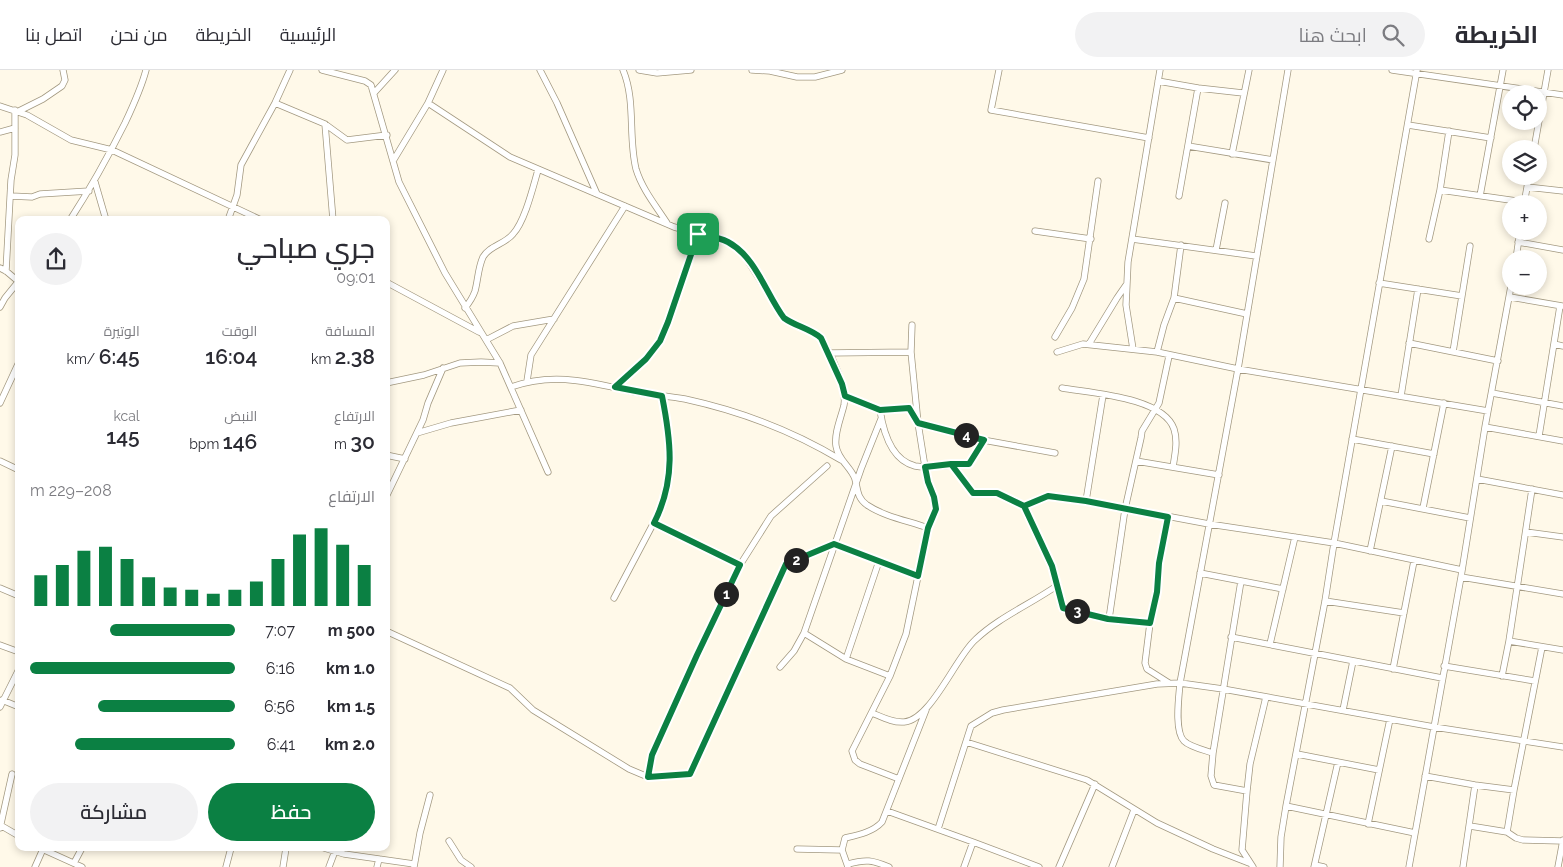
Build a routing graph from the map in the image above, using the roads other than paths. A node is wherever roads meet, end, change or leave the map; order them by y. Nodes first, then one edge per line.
1 (63, 70) edge
2 (146, 70) edge
3 (290, 70) edge
4 (322, 70) edge
5 (395, 70) edge
6 (443, 70) edge
7 (540, 70) edge
8 (623, 70) edge
9 (639, 70) edge
10 (691, 70) edge
11 (752, 70) edge
12 (842, 70) edge
13 (999, 70) edge
14 (1160, 70) edge
15 (1249, 70) edge
16 (1288, 70) edge
17 (1392, 70) edge
18 (1503, 70) edge
19 (1548, 70) edge
20 (1417, 72) edge
21 (1158, 81) junction
22 (1545, 85) edge
23 (1501, 87) junction
24 (1198, 88) junction
25 (374, 93) junction
26 (1243, 93) junction
27 (1547, 93) edge
28 (1563, 95) edge
29 (275, 103) junction
30 (428, 104) junction
31 (0, 106) edge
32 (17, 111) junction
33 (325, 124) junction
34 (1408, 124) junction
35 (15, 128) junction
36 (1449, 131) junction
37 (0, 132) edge
38 (386, 135) junction
39 (1149, 138) junction
40 (1491, 138) junction
41 (1188, 146) junction
42 (112, 150) junction
43 (1232, 154) junction
44 (1273, 160) junction
45 (392, 161) junction
46 (538, 170) junction
47 (1098, 181) dead end
48 (95, 182) junction
49 (1527, 187) joint
50 (1440, 190) junction
51 (89, 191) junction
52 (1563, 191) edge
53 (597, 194) junction
54 (1526, 195) edge
55 (11, 196) junction
56 (1179, 196) dead end
57 (1480, 196) junction
58 (1502, 200) edge
59 (1225, 203) dead end
60 (625, 206) junction
61 (234, 208) junction
62 (73, 216) edge
63 (105, 216) edge
64 (230, 216) edge
65 (252, 216) edge
66 (333, 216) edge
67 (667, 223) junction
68 (1036, 231) dead end
69 (698, 234) junction
70 (1090, 239) junction
71 (1132, 239) junction
72 (1429, 239) dead end
73 (1518, 242) joint
74 (1181, 245) junction
75 (1470, 246) dead end
76 (1216, 250) junction
77 (1517, 250) edge
78 (1563, 250) edge
79 (1256, 256) junction
80 (3, 270) edge
81 (15, 280) edge
82 (1379, 283) junction
83 (390, 284) edge
84 (15, 286) edge
85 (1126, 286) junction
86 (1418, 289) junction
87 (1462, 296) junction
88 (1510, 297) joint
89 (1174, 298) junction
90 (1562, 306) edge
91 (0, 307) edge
92 (465, 308) junction
93 (1247, 314) junction
94 (554, 319) junction
95 (912, 325) dead end
96 (481, 333) junction
97 (1055, 337) dead end
98 (486, 340) junction
99 (1409, 343) junction
100 (1090, 344) junction
101 (1554, 344) junction
102 (1563, 346) edge
103 (1133, 349) junction
104 (911, 352) junction
105 (1057, 352) dead end
106 (1157, 352) junction
107 (1453, 352) junction
108 (828, 353) junction
109 (1169, 356) junction
110 (1498, 361) junction
111 (500, 363) junction
112 (443, 368) junction
113 (1238, 369) junction
114 (15, 371) edge
115 (390, 381) edge
116 (527, 381) junction
117 (511, 387) junction
118 (615, 387) junction
119 (1062, 388) dead end
120 (1360, 390) junction
121 (1492, 393) junction
122 (1103, 395) junction
123 (662, 396) junction
124 (845, 396) junction
125 (1401, 396) junction
126 (0, 403) edge
127 (1444, 403) junction
128 (1544, 403) junction
129 (1563, 406) edge
130 (521, 410) junction
131 (880, 410) junction
132 (1156, 410) junction
133 (1488, 411) junction
134 (881, 419) junction
135 (918, 423) junction
136 (1485, 427) junction
137 (417, 433) junction
138 (1538, 436) junction
139 (984, 440) junction
140 (1352, 440) junction
141 (1563, 441) edge
142 (1392, 446) junction
143 (1055, 453) dead end
144 (1434, 454) junction
145 (390, 456) edge
146 (405, 459) junction
147 (0, 461) edge
148 (843, 461) junction
149 (1136, 461) junction
150 (951, 464) junction
151 (827, 466) dead end
152 (925, 467) junction
153 (1173, 467) junction
154 (15, 468) edge
155 (548, 472) dead end
156 (1218, 475) junction
157 (1477, 479) junction
158 (856, 487) junction
159 (390, 489) edge
160 (1532, 489) junction
161 (1563, 495) edge
162 (1086, 501) junction
163 (1381, 501) junction
164 (1024, 506) junction
165 (1423, 508) junction
166 (1125, 509) junction
167 (1168, 517) junction
168 (1470, 518) junction
169 (654, 523) junction
170 (1210, 524) junction
171 (928, 528) junction
172 (1526, 532) junction
173 (1295, 537) junction
174 (1563, 538) edge
175 (1334, 542) junction
176 (834, 544) junction
177 (1370, 551) junction
178 (879, 561) junction
179 (1414, 561) junction
180 (740, 565) junction
181 (1200, 573) junction
182 (1461, 574) junction
183 (918, 576) junction
184 (1241, 582) junction
185 (1058, 585) junction
186 (1517, 586) junction
187 (0, 588) edge
188 (1283, 589) junction
189 (15, 594) edge
190 (1563, 594) edge
191 (614, 598) dead end
192 (1326, 601) junction
193 (1404, 613) junction
194 (1108, 619) junction
195 (1150, 623) junction
196 (390, 633) edge
197 (804, 633) junction
198 (1231, 637) junction
199 (1508, 641) junction
200 (0, 644) edge
201 (1270, 644) junction
202 (1542, 647) junction
203 (15, 650) edge
204 (1563, 650) edge
205 (1315, 653) junction
206 (846, 659) junction
207 (1353, 661) junction
208 (780, 666) dead end
209 (1444, 666) junction
210 (1393, 669) junction
211 (890, 676) junction
212 (1502, 676) junction
213 (15, 677) edge
214 (1442, 678) junction
215 (1535, 681) junction
216 (1170, 683) junction
217 (1180, 683) junction
218 (1222, 689) junction
219 (1266, 697) junction
220 (2, 700) edge
221 (1306, 703) junction
222 (15, 705) edge
223 (0, 707) edge
224 (926, 708) junction
225 (1344, 710) junction
226 (872, 713) junction
227 (1390, 719) junction
228 (1434, 727) junction
229 (1524, 740) junction
230 (966, 742) junction
231 (1563, 747) edge
232 (1213, 753) junction
233 (1296, 754) junction
234 (1338, 762) junction
235 (1379, 770) junction
236 (12, 774) dead end
237 (1425, 776) junction
238 (648, 777) junction
239 (899, 779) junction
240 (1095, 784) junction
241 (1475, 785) junction
242 (1514, 790) junction
243 (1247, 791) junction
244 (430, 795) dead end
245 (1286, 806) junction
246 (1134, 810) junction
247 (887, 811) junction
248 (1326, 814) junction
249 (1368, 824) junction
250 (0, 826) edge
251 (1470, 826) junction
252 (938, 829) junction
253 (1415, 832) junction
254 (1507, 832) junction
255 (15, 834) edge
256 (449, 841) dead end
257 (1563, 841) edge
258 (973, 842) junction
259 (796, 849) dead end
260 (842, 850) junction
261 (41, 851) edge
262 (48, 851) edge
263 (80, 851) edge
264 (230, 851) edge
265 (286, 851) edge
266 (335, 851) joint
267 (378, 858) junction
268 (74, 863) junction
269 (1251, 865) edge
270 (414, 866) edge
271 (848, 866) edge
272 (1315, 866) edge
273 (36, 867) edge
274 (82, 867) edge
275 (226, 867) edge
276 (283, 867) edge
277 (330, 867) edge
278 (377, 867) edge
279 (471, 867) edge
280 (889, 867) edge
281 (964, 867) edge
282 (1039, 867) edge
283 (1059, 867) edge
284 (1112, 867) edge
285 (1280, 867) edge
286 (1324, 867) edge
287 (1409, 867) edge
288 (1463, 867) edge
289 (1558, 867) edge

1 - 32 street
2 - 42 street
3 - 29 street
4 - 25 street
5 - 25 street
6 - 30 street
7 - 53 street
8 - 67 street
9 - 10 street
11 - 12 street
13 - 39 street
14 - 21 street
15 - 26 street
16 - 44 street
17 - 20 street
18 - 23 street
19 - 22 street
20 - 23 street
20 - 34 street
21 - 24 street
21 - 39 street
23 - 40 street
24 - 26 street
24 - 41 street
25 - 38 street
26 - 43 street
27 - 28 street
29 - 33 street
29 - 61 street
30 - 45 street
30 - 46 street
31 - 32 street
32 - 35 street
32 - 42 street
33 - 38 street
33 - 66 street
34 - 36 street
34 - 82 street
35 - 37 street
35 - 55 street
36 - 40 street
36 - 50 street
38 - 45 street
39 - 71 street
40 - 57 street
41 - 43 street
41 - 56 street
42 - 48 street
42 - 61 street
43 - 44 street
44 - 79 street
45 - 92 street
46 - 53 street
46 - 92 street
47 - 70 street
48 - 51 street
48 - 63 street
49 - 52 street
49 - 54 street
50 - 57 street
50 - 72 street
51 - 55 street
51 - 62 street
53 - 60 street
55 - 80 street
57 - 58 street
59 - 76 street
60 - 67 street
60 - 94 street
61 - 64 street
61 - 65 street
67 - 69 street
68 - 70 street
69 - 108 street
69 - 118 street
70 - 97 street
71 - 74 street
71 - 85 street
73 - 77 street
73 - 78 street
74 - 76 street
74 - 89 street
75 - 87 street
76 - 79 street
79 - 93 street
80 - 81 street
82 - 86 street
82 - 120 street
83 - 96 street
84 - 91 street
85 - 100 street
85 - 103 street
86 - 87 street
86 - 99 street
87 - 107 street
88 - 90 street
88 - 110 street
89 - 93 street
89 - 106 street
90 - 101 street
92 - 96 street
93 - 113 street
94 - 98 street
94 - 116 street
95 - 104 street
96 - 98 street
98 - 111 street
99 - 107 street
99 - 125 street
100 - 103 street
100 - 105 street
101 - 102 street
101 - 128 street
103 - 106 street
104 - 108 street
104 - 135 street
106 - 109 street
107 - 110 street
108 - 124 street
109 - 113 street
109 - 132 street
110 - 121 street
111 - 112 street
111 - 117 street
112 - 115 street
112 - 137 street
113 - 120 street
113 - 156 street
114 - 126 street
116 - 117 street
116 - 118 street
117 - 130 street
118 - 123 street
119 - 122 street
120 - 125 street
120 - 140 street
121 - 128 street
121 - 133 street
122 - 132 street
122 - 162 street
123 - 148 street
123 - 169 street
124 - 131 street
124 - 148 street
125 - 127 street
127 - 133 street
127 - 144 street
128 - 129 street
128 - 138 street
130 - 137 street
130 - 155 street
131 - 134 street
131 - 135 street
132 - 149 street
132 - 153 street
133 - 136 street
134 - 152 street
134 - 158 street
135 - 139 street
135 - 152 street
136 - 138 street
136 - 157 street
137 - 146 street
138 - 141 street
139 - 143 street
139 - 150 street
140 - 142 street
140 - 175 street
142 - 144 street
142 - 163 street
144 - 165 street
145 - 146 street
146 - 159 street
147 - 154 street
148 - 158 street
149 - 153 street
149 - 166 street
150 - 152 street
150 - 164 street
151 - 180 street
152 - 171 street
153 - 156 street
156 - 170 street
157 - 160 street
157 - 168 street
158 - 171 street
158 - 176 street
160 - 161 street
160 - 172 street
162 - 164 street
162 - 166 street
163 - 165 street
163 - 177 street
164 - 185 street
165 - 168 street
166 - 167 street
166 - 194 street
167 - 170 street
167 - 195 street
168 - 182 street
169 - 180 street
169 - 191 street
170 - 173 street
170 - 181 street
171 - 183 street
172 - 174 street
172 - 186 street
173 - 175 street
173 - 188 street
175 - 177 street
175 - 192 street
176 - 178 street
176 - 197 street
176 - 238 street
177 - 179 street
178 - 183 street
178 - 206 street
179 - 182 street
179 - 193 street
180 - 238 street
181 - 184 street
181 - 217 street
182 - 186 street
182 - 209 street
183 - 211 street
184 - 188 street
184 - 198 street
185 - 194 street
185 - 224 street
186 - 190 street
186 - 199 street
187 - 189 street
188 - 201 street
192 - 193 street
192 - 205 street
193 - 210 street
194 - 195 street
195 - 216 street
196 - 238 street
197 - 206 street
197 - 208 street
198 - 201 street
198 - 218 street
199 - 202 street
199 - 212 street
200 - 203 street
201 - 205 street
202 - 204 street
202 - 215 street
205 - 207 street
205 - 221 street
206 - 211 street
207 - 210 street
207 - 225 street
209 - 212 street
209 - 214 street
210 - 214 street
211 - 226 street
212 - 215 street
213 - 220 street
214 - 228 street
215 - 229 street
216 - 217 street
216 - 230 street
217 - 218 street
217 - 232 street
218 - 219 street
218 - 232 street
219 - 221 street
219 - 243 street
220 - 222 street
220 - 223 street
221 - 225 street
221 - 233 street
224 - 226 street
224 - 239 street
225 - 227 street
226 - 239 street
227 - 228 street
227 - 235 street
228 - 229 street
228 - 237 street
229 - 231 street
229 - 242 street
230 - 240 street
230 - 252 street
232 - 243 street
233 - 234 street
233 - 245 street
234 - 235 street
234 - 248 street
235 - 249 street
236 - 250 street
237 - 241 street
237 - 253 street
239 - 247 street
240 - 246 street
240 - 283 street
241 - 242 street
241 - 251 street
242 - 254 street
243 - 269 street
244 - 270 street
245 - 248 street
245 - 285 street
246 - 269 street
246 - 284 street
247 - 252 street
247 - 260 street
248 - 249 street
248 - 272 street
249 - 253 street
250 - 255 street
251 - 254 street
251 - 288 street
252 - 258 street
253 - 287 street
254 - 257 street
256 - 279 street
257 - 289 street
258 - 281 street
258 - 282 street
259 - 260 street
260 - 271 street
261 - 273 street
262 - 268 street
263 - 268 street
264 - 275 street
265 - 276 street
266 - 267 street
266 - 277 street
267 - 270 street
267 - 278 street
268 - 274 street
271 - 280 street
272 - 286 street

